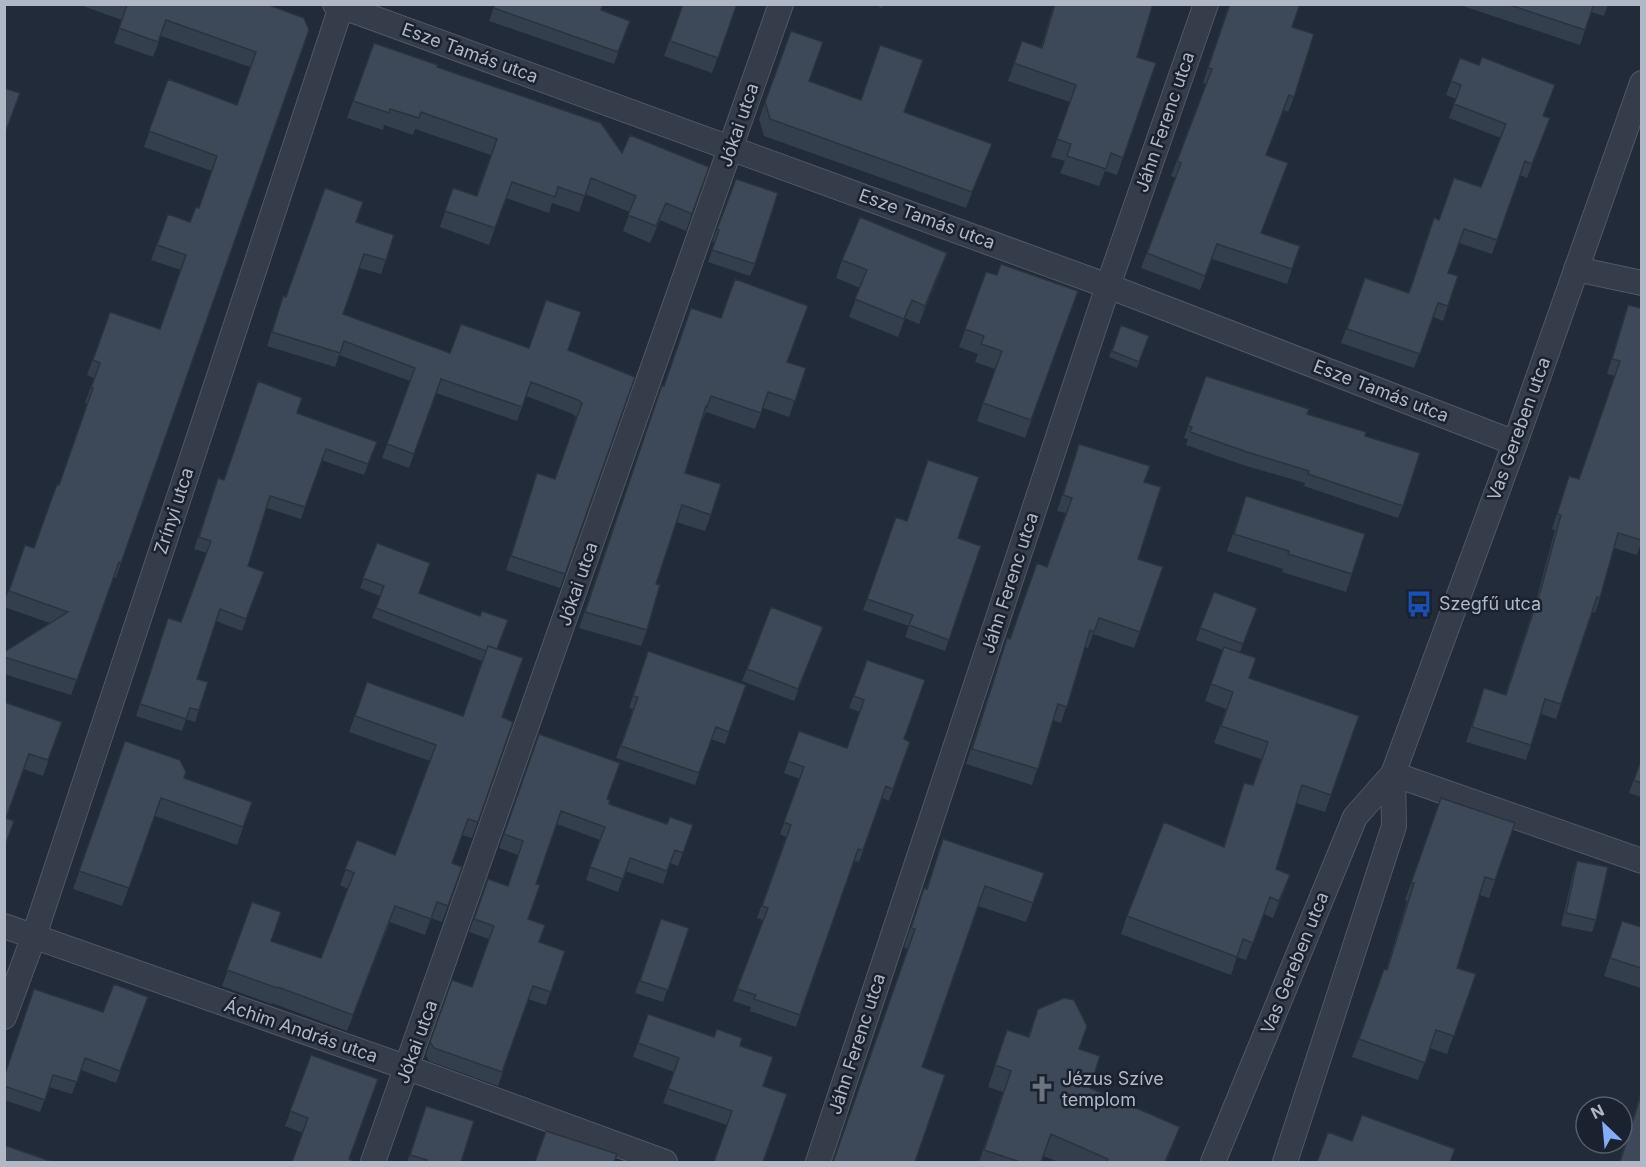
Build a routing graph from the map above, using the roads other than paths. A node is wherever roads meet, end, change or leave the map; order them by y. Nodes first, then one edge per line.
1 (781, 4) edge
2 (1206, 4) edge
3 (340, 5) edge
4 (1641, 83) edge
5 (732, 147) junction
6 (1576, 269) junction
7 (1641, 283) edge
8 (1108, 286) junction
9 (1515, 443) junction
10 (1393, 774) junction
11 (1641, 861) edge
12 (4, 926) edge
13 (34, 936) junction
14 (4, 1017) edge
15 (408, 1068) junction
16 (373, 1162) edge
17 (665, 1162) edge
18 (818, 1162) edge
19 (1213, 1162) edge
20 (1285, 1162) edge

1 - 5 street, Jókai utca
2 - 8 street, Jáhn Ferenc utca
3 - 5 street, Esze Tamás utca
3 - 13 street, Zrínyi utca
4 - 6 street, Vas Gereben utca
5 - 8 street, Esze Tamás utca
5 - 15 street, Jókai utca
6 - 7 street
6 - 9 street, Vas Gereben utca
8 - 9 street, Esze Tamás utca
8 - 18 street, Jáhn Ferenc utca
9 - 10 street, Vas Gereben utca
10 - 11 street
10 - 19 street, Vas Gereben utca
10 - 20 street, Vas Gereben utca
12 - 13 street, Áchim András utca
13 - 14 street, Zrínyi utca
13 - 15 street, Áchim András utca
15 - 16 street, Jókai utca
15 - 17 street, Áchim András utca

